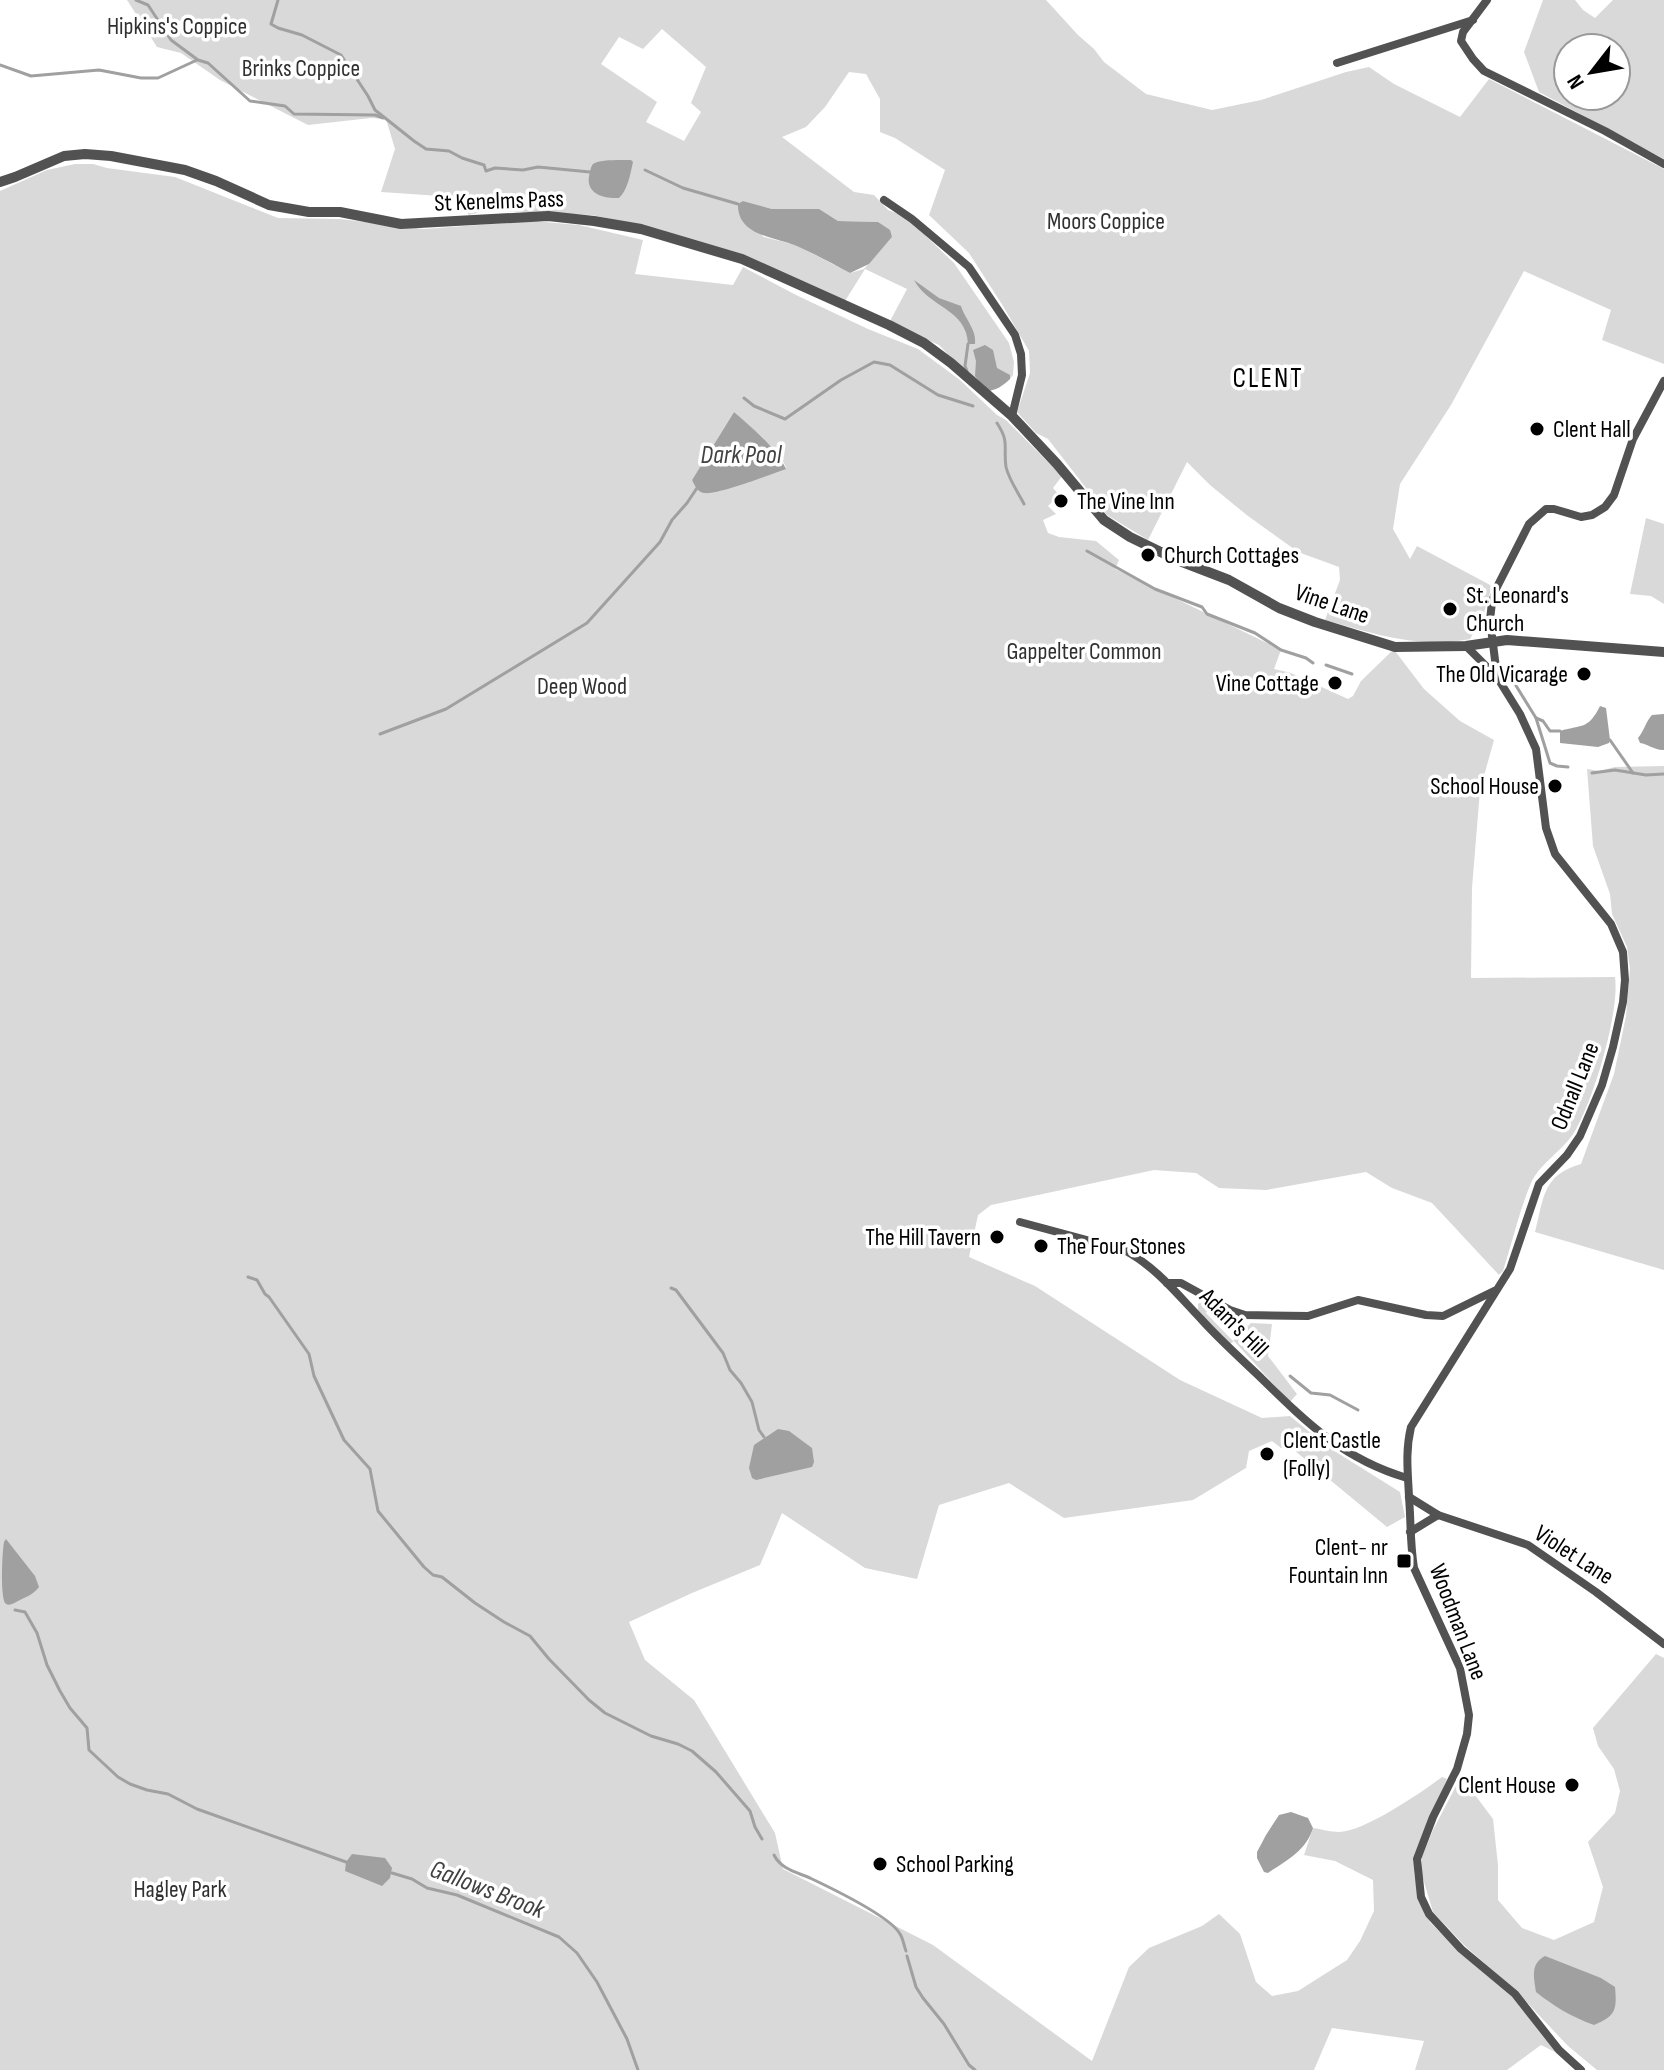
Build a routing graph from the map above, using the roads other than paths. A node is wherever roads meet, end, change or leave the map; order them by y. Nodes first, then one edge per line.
1 (1487, 0) edge
2 (1474, 19) junction
3 (1337, 63) dead end
4 (1664, 164) edge
5 (0, 182) edge
6 (884, 200) dead end
7 (1664, 381) edge
8 (1012, 416) junction
9 (1494, 642) junction
10 (1466, 646) junction
11 (1664, 652) edge
12 (1497, 677) junction
13 (1020, 1222) dead end
14 (1167, 1283) junction
15 (1495, 1291) junction
16 (1202, 1294) junction
17 (1191, 1308) junction
18 (1407, 1478) junction
19 (1409, 1497) junction
20 (1438, 1515) junction
21 (1410, 1532) junction
22 (1664, 1644) edge
23 (1581, 2070) edge

1 - 2 street
2 - 3 street
2 - 4 street
5 - 8 street, St Kenelms Pass
6 - 8 street
7 - 9 street, Odnall Lane
8 - 10 street, Vine Lane
9 - 10 street, Vine Lane
9 - 11 street, Vine Lane
9 - 12 street, Odnall Lane
10 - 12 street, Odnall Lane
12 - 15 street, Odnall Lane
13 - 14 street, Adam's Hill
14 - 16 street
14 - 17 street, Adam's Hill
15 - 16 street
15 - 18 street, Odnall Lane
16 - 17 street
17 - 18 street, Adam's Hill
18 - 19 street, Odnall Lane
19 - 20 street, Violet Lane
19 - 21 street, Woodman Lane
20 - 21 street
20 - 22 street, Violet Lane
21 - 23 street, Woodman Lane

